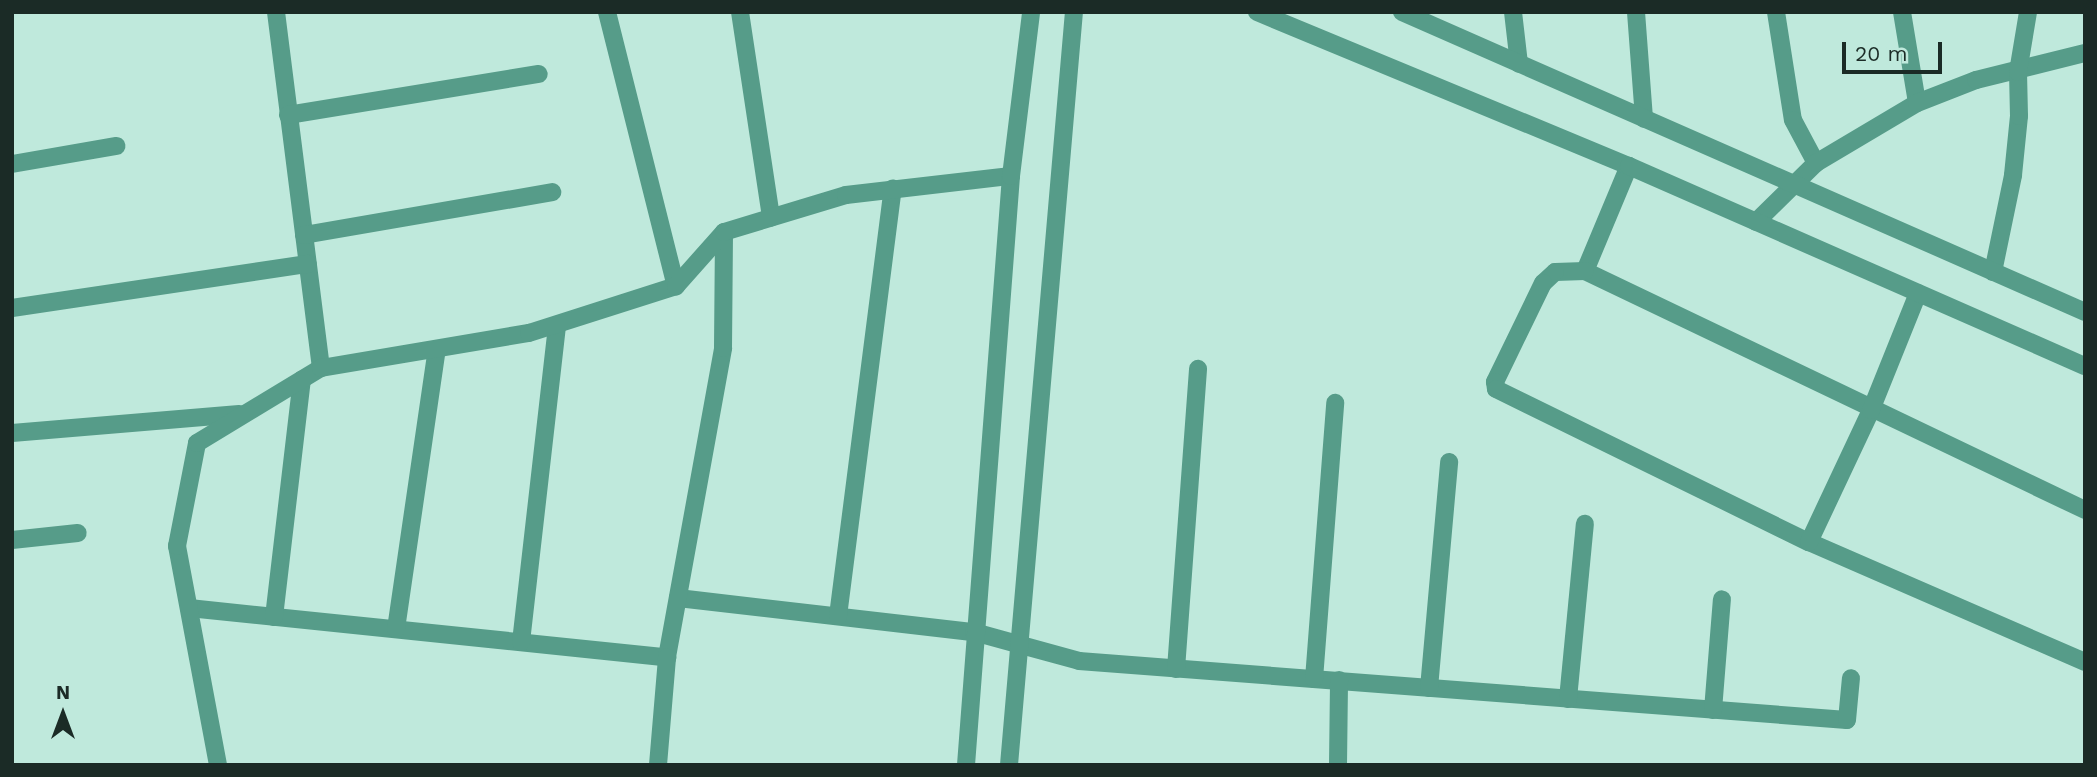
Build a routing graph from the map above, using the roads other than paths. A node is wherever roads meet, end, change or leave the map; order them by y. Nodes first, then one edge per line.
1 (276, 12) edge
2 (607, 12) edge
3 (740, 12) edge
4 (1031, 12) edge
5 (1074, 12) edge
6 (1257, 12) edge
7 (1402, 12) edge
8 (1513, 12) edge
9 (1636, 12) edge
10 (1776, 12) edge
11 (1902, 12) edge
12 (2028, 12) edge
13 (2085, 54) edge
14 (1519, 64) junction
15 (2018, 72) junction
16 (539, 74) dead end
17 (1917, 103) junction
18 (288, 115) junction
19 (1644, 119) junction
20 (116, 146) dead end
21 (1816, 163) junction
22 (12, 164) edge
23 (1629, 166) junction
24 (1011, 176) junction
25 (1792, 183) junction
26 (893, 189) junction
27 (552, 192) dead end
28 (771, 218) junction
29 (1756, 222) junction
30 (724, 232) junction
31 (304, 235) junction
32 (308, 264) junction
33 (1585, 271) junction
34 (1993, 272) junction
35 (676, 286) junction
36 (1919, 293) junction
37 (12, 308) edge
38 (2085, 312) edge
39 (557, 325) junction
40 (437, 349) junction
41 (2085, 366) edge
42 (321, 368) junction
43 (1198, 369) dead end
44 (302, 380) junction
45 (1335, 403) dead end
46 (1871, 410) junction
47 (245, 413) junction
48 (12, 433) edge
49 (1449, 462) dead end
50 (2085, 510) edge
51 (1585, 524) dead end
52 (78, 533) dead end
53 (12, 540) edge
54 (1810, 542) junction
55 (678, 598) junction
56 (1722, 599) dead end
57 (189, 608) junction
58 (838, 616) junction
59 (274, 617) junction
60 (396, 629) junction
61 (974, 632) junction
62 (521, 642) junction
63 (1018, 642) junction
64 (667, 657) junction
65 (2085, 662) edge
66 (1175, 669) junction
67 (1851, 678) dead end
68 (1314, 679) junction
69 (1339, 680) junction
70 (1429, 688) junction
71 (1568, 699) junction
72 (1713, 710) junction
73 (218, 765) edge
74 (658, 765) edge
75 (966, 765) edge
76 (1009, 765) edge
77 (1338, 765) edge

1 - 18 street
2 - 35 street
3 - 28 street
4 - 24 street
5 - 63 street
6 - 23 street
7 - 14 street
8 - 14 street
9 - 19 street
10 - 21 street
11 - 17 street
12 - 15 street
13 - 15 street
14 - 19 street
15 - 17 street
15 - 34 street
16 - 18 street
17 - 21 street
18 - 31 street
19 - 25 street
20 - 22 street
21 - 25 street
23 - 29 street
23 - 33 street
24 - 26 street
24 - 61 street
25 - 29 street
25 - 34 street
26 - 28 street
26 - 58 street
27 - 31 street
28 - 30 street
29 - 36 street
30 - 35 street
30 - 55 street
31 - 32 street
32 - 37 street
32 - 42 street
33 - 46 street
33 - 54 street
34 - 38 street
35 - 39 street
36 - 41 street
36 - 46 street
39 - 40 street
39 - 62 street
40 - 42 street
40 - 60 street
42 - 44 street
43 - 66 street
44 - 47 street
44 - 59 street
45 - 68 street
46 - 50 street
46 - 54 street
47 - 48 street
47 - 57 street
49 - 70 street
51 - 71 street
52 - 53 street
54 - 65 street
55 - 58 street
55 - 64 street
56 - 72 street
57 - 59 street
57 - 73 street
58 - 61 street
59 - 60 street
60 - 62 street
61 - 63 street
61 - 75 street
62 - 64 street
63 - 66 street
63 - 76 street
64 - 74 street
66 - 68 street
67 - 72 street
68 - 69 street
69 - 70 street
69 - 77 street
70 - 71 street
71 - 72 street

